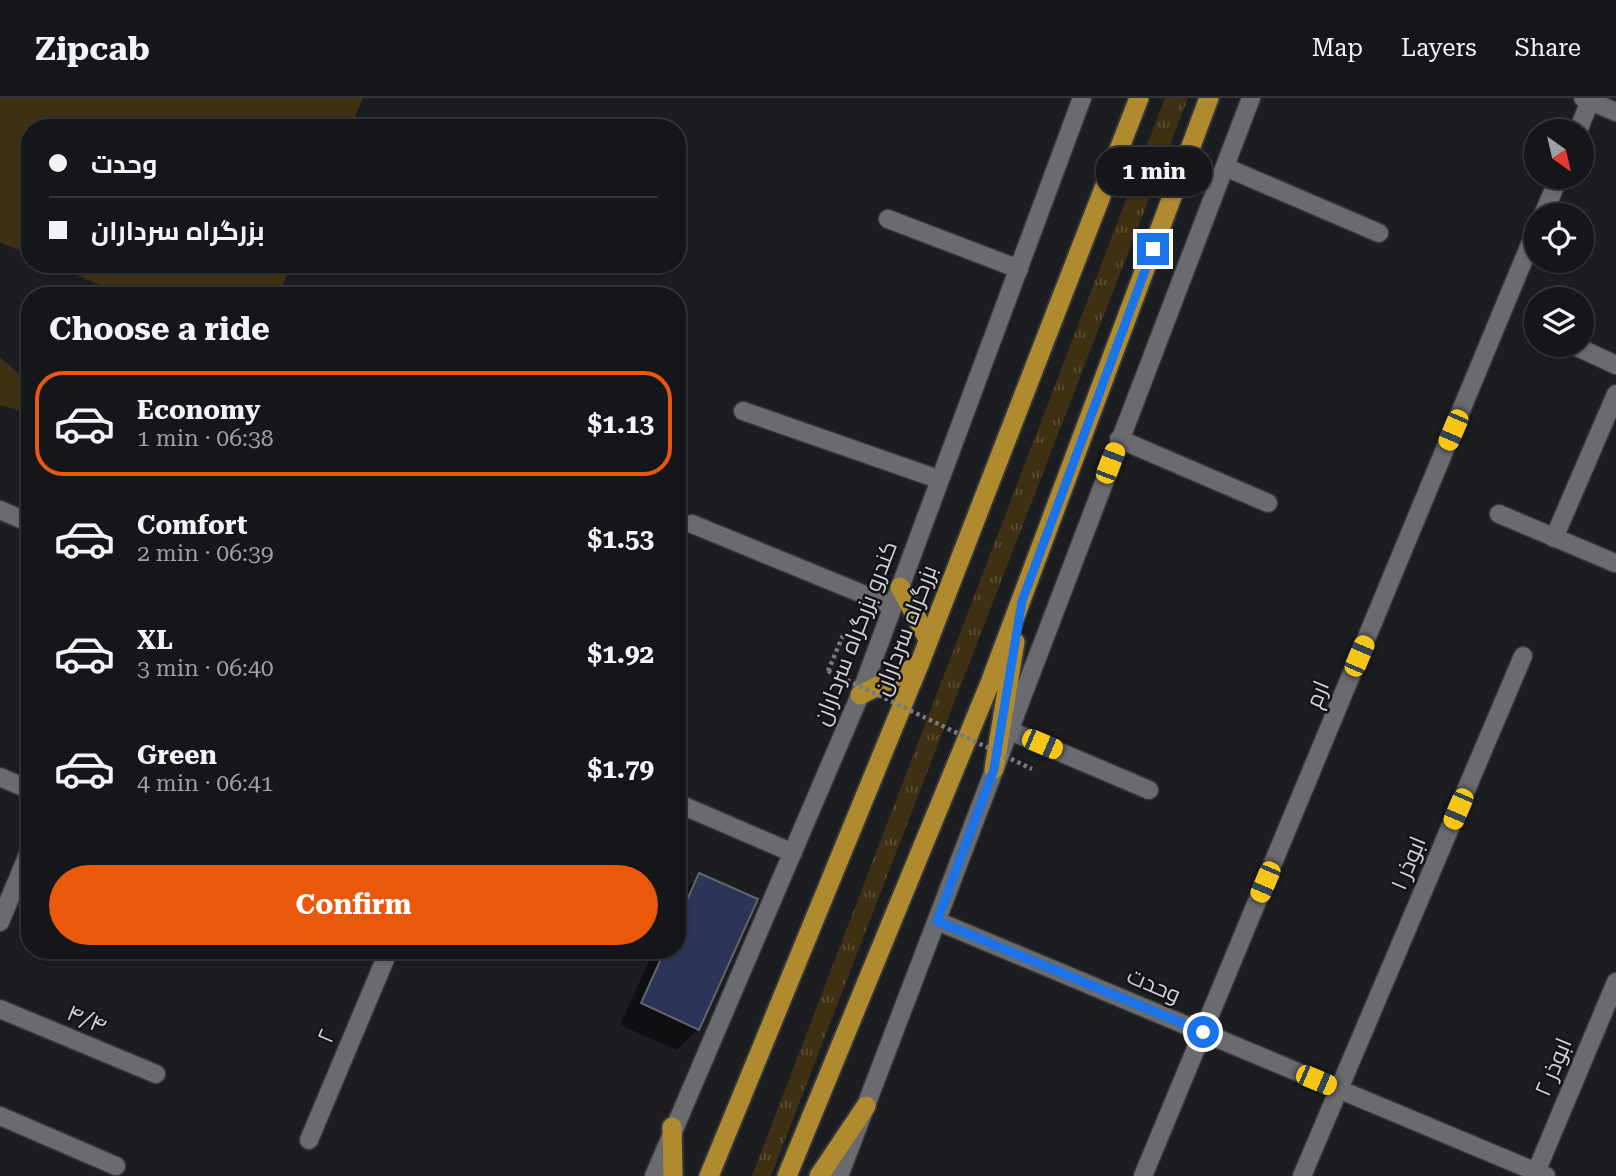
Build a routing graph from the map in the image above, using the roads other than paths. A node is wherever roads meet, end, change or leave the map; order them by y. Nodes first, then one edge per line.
1 (1082, 98) edge
2 (1139, 98) edge
3 (1209, 98) edge
4 (1251, 98) edge
5 (1587, 99) edge
6 (1616, 112) edge
7 (1581, 119) edge
8 (1225, 167) junction
9 (888, 219) dead end
10 (1379, 233) dead end
11 (1524, 259) edge
12 (1019, 269) junction
13 (1594, 355) edge
14 (1616, 365) edge
15 (1616, 394) edge
16 (743, 411) dead end
17 (1119, 439) junction
18 (938, 479) junction
19 (1268, 503) dead end
20 (0, 510) edge
21 (1499, 514) dead end
22 (21, 519) edge
23 (692, 524) dead end
24 (1554, 538) junction
25 (1615, 564) edge
26 (900, 587) junction
27 (1022, 601) junction
28 (892, 606) junction
29 (928, 639) junction
30 (1522, 656) dead end
31 (919, 665) junction
32 (860, 695) junction
33 (1008, 730) junction
34 (994, 769) junction
35 (0, 777) edge
36 (21, 786) edge
37 (1149, 790) dead end
38 (686, 807) edge
39 (793, 853) junction
40 (21, 872) edge
41 (937, 921) junction
42 (0, 922) edge
43 (385, 959) edge
44 (1616, 982) edge
45 (0, 1009) edge
46 (1203, 1032) junction
47 (156, 1074) dead end
48 (1339, 1089) junction
49 (866, 1106) junction
50 (0, 1116) edge
51 (672, 1127) junction
52 (309, 1140) dead end
53 (116, 1166) dead end
54 (1541, 1174) edge
55 (654, 1176) edge
56 (673, 1176) edge
57 (709, 1176) edge
58 (786, 1176) edge
59 (819, 1176) edge
60 (839, 1176) edge
61 (1143, 1176) edge
62 (1302, 1176) edge

1 - 12 street, کندرو بزرگراه سرداران
2 - 29 highway, بزرگراه سرداران
3 - 27 highway
4 - 8 street
5 - 6 street
5 - 7 street
8 - 10 street
8 - 17 street
9 - 12 street
11 - 46 street, ارم
12 - 18 street, کندرو بزرگراه سرداران
13 - 14 street
15 - 24 street
16 - 18 street
17 - 19 street
17 - 33 street
18 - 26 street, کندرو بزرگراه سرداران
20 - 22 street
21 - 24 street
23 - 28 street
24 - 25 street
26 - 28 street, کندرو بزرگراه سرداران
26 - 29 highway
27 - 34 highway
27 - 58 highway
28 - 32 street, کندرو بزرگراه سرداران
29 - 31 highway, بزرگراه سرداران
30 - 48 street, ابوذر ۱
31 - 32 highway
31 - 57 highway, بزرگراه سرداران
32 - 39 street, کندرو بزرگراه سرداران
33 - 34 street
33 - 37 street
34 - 41 street
35 - 36 street
38 - 39 street
39 - 51 street, کندرو بزرگراه سرداران
40 - 42 street
41 - 46 street, وحدت
41 - 49 street
43 - 52 street, ۲
44 - 54 street, ابوذر ۲
45 - 47 street, ۴/۴
46 - 48 street, وحدت
46 - 61 street, ارم
48 - 54 street, وحدت
48 - 62 street, ابوذر ۱
49 - 59 highway
49 - 60 street
50 - 53 street
51 - 55 street, کندرو بزرگراه سرداران
51 - 56 highway

